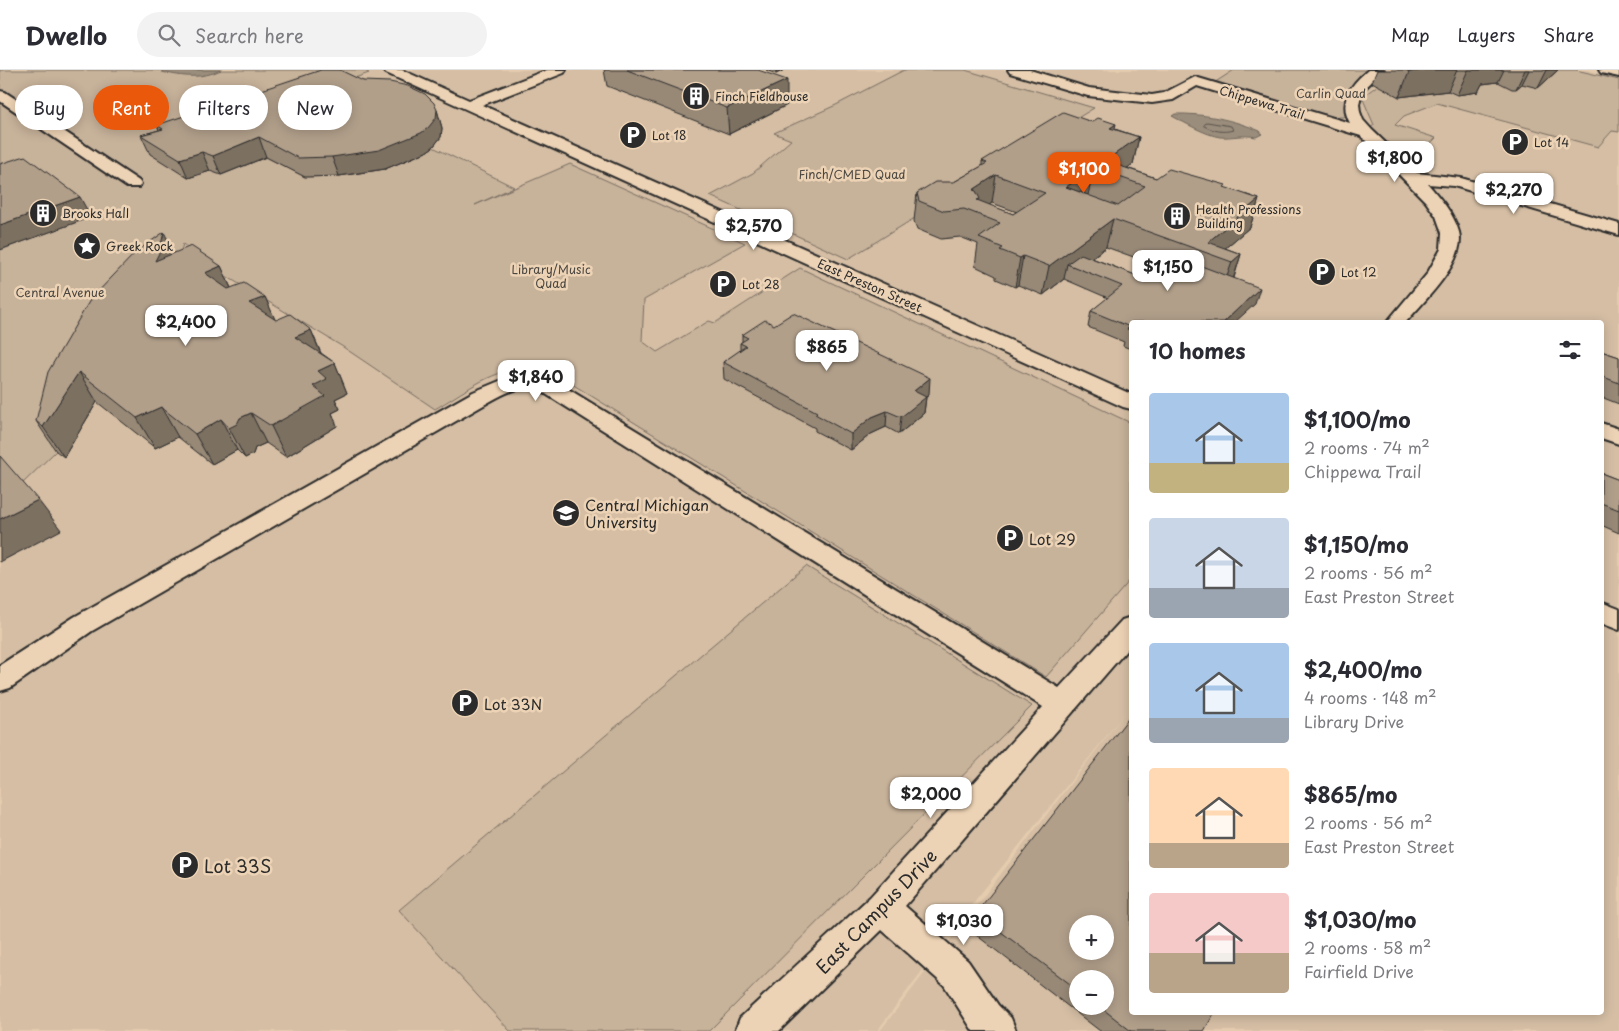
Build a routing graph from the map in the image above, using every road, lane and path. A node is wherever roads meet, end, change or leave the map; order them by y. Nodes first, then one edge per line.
1 (390, 70) edge
2 (559, 70) edge
3 (1015, 70) edge
4 (1377, 70) edge
5 (0, 95) edge
6 (469, 105) junction
7 (1366, 133) junction
8 (1412, 178) junction
9 (133, 184) dead end
10 (1619, 230) edge
11 (1398, 320) edge
12 (1129, 401) edge
13 (1604, 431) edge
14 (1619, 437) edge
15 (1604, 613) edge
16 (1619, 620) edge
17 (1129, 629) edge
18 (0, 680) edge
19 (1063, 705) junction
20 (882, 908) junction
21 (753, 1031) edge
22 (998, 1031) edge

1 - 6 street, East Preston Street
2 - 6 street
3 - 7 street, Chippewa Trail
4 - 7 street
5 - 9 street
6 - 12 street, East Preston Street
7 - 8 street
8 - 10 street
8 - 11 street
13 - 14 street
15 - 16 street
17 - 19 street, East Campus Drive
18 - 19 street
19 - 20 street, East Campus Drive
20 - 21 street, East Campus Drive
20 - 22 street

